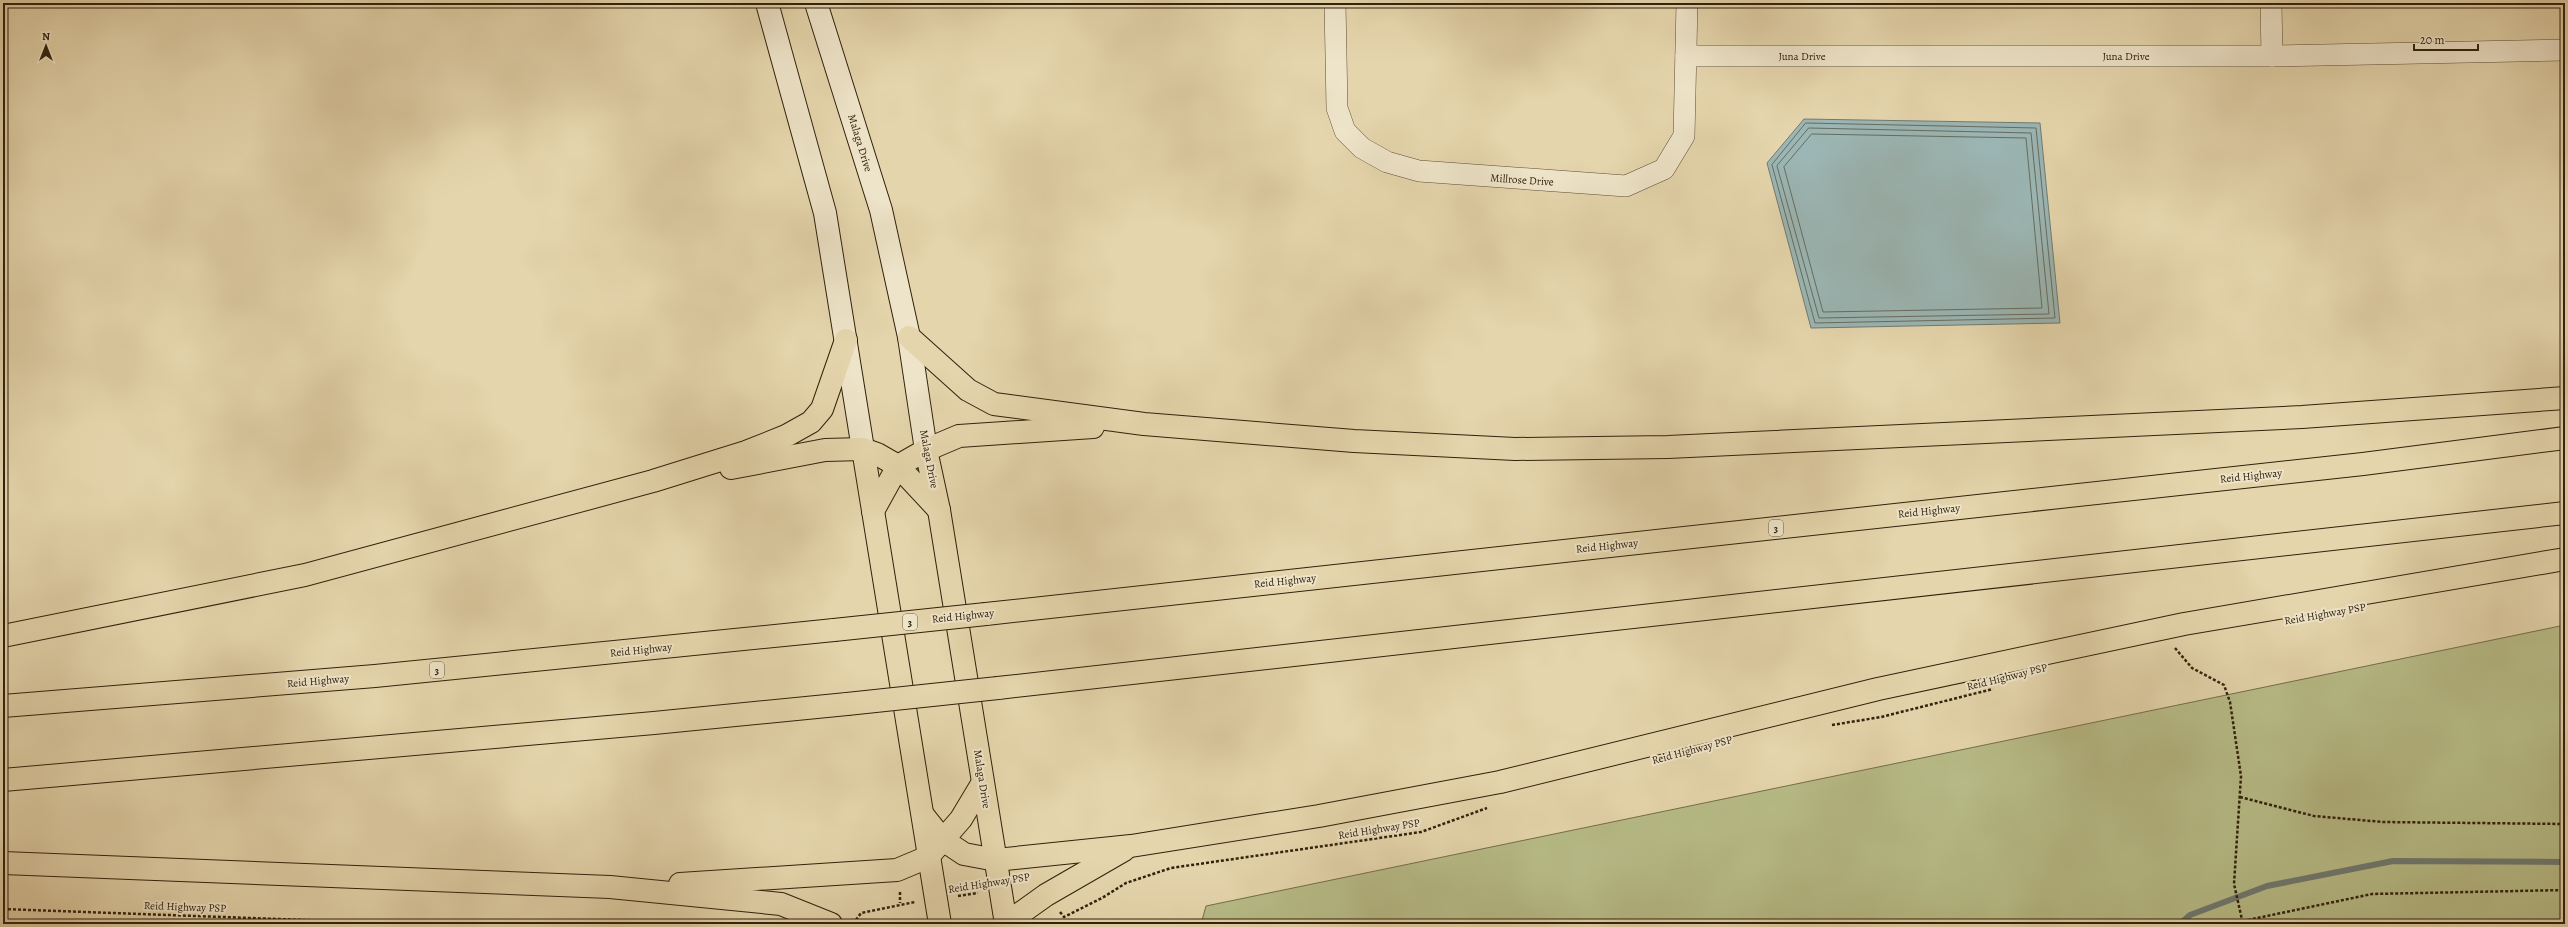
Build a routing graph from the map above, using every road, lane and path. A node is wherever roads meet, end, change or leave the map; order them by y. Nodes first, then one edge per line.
1 (767, 3) edge
2 (816, 3) edge
3 (1335, 3) edge
4 (1687, 3) edge
5 (2271, 3) edge
6 (2565, 50) edge
7 (1686, 56) junction
8 (2272, 56) junction
9 (910, 336) junction
10 (846, 340) junction
11 (2565, 398) edge
12 (1144, 424) junction
13 (2565, 438) edge
14 (863, 449) junction
15 (926, 450) junction
16 (898, 466) junction
17 (653, 481) junction
18 (874, 510) junction
19 (939, 510) junction
20 (2565, 513) edge
21 (2565, 559) edge
22 (3, 636) edge
23 (2183, 647) dead end
24 (2176, 648) junction
25 (2168, 650) dead end
26 (1996, 688) dead end
27 (3, 706) edge
28 (1826, 726) dead end
29 (3, 780) edge
30 (982, 784) junction
31 (2240, 798) junction
32 (1491, 807) dead end
33 (923, 815) junction
34 (2565, 824) edge
35 (943, 840) junction
36 (1130, 846) junction
37 (928, 857) junction
38 (996, 860) junction
39 (3, 863) edge
40 (610, 888) junction
41 (1000, 889) junction
42 (2565, 890) edge
43 (1046, 895) junction
44 (934, 900) junction
45 (3, 909) edge
46 (2243, 923) edge
47 (415, 924) edge
48 (831, 924) edge
49 (853, 924) edge
50 (940, 924) edge
51 (1006, 924) edge
52 (1014, 924) edge

1 - 10 main road
2 - 9 main road, Malaga Drive
3 - 7 street, Millrose Drive
4 - 7 street, Millrose Drive
5 - 8 street
6 - 8 street, Juna Drive
7 - 8 street, Juna Drive
9 - 12 main road
9 - 15 main road, Malaga Drive
10 - 14 main road
10 - 17 main road
11 - 12 main road
12 - 15 main road
13 - 27 main road, Reid Highway / 3, bridge
14 - 16 main road
14 - 17 main road
14 - 18 main road
15 - 16 main road
15 - 19 main road, Malaga Drive
16 - 18 main road
16 - 19 main road
17 - 22 main road
18 - 33 main road
19 - 30 main road, Malaga Drive
20 - 29 main road, bridge
21 - 36 main road
23 - 24 path
24 - 25 path
24 - 31 path
26 - 28 path, Reid Highway PSP
30 - 35 main road
30 - 38 main road, Malaga Drive
31 - 34 path
31 - 46 path
32 - 43 path, Reid Highway PSP
33 - 35 main road
33 - 37 main road
35 - 37 main road
35 - 38 main road
36 - 38 main road
36 - 43 main road
37 - 40 main road
37 - 44 main road
38 - 41 main road, Malaga Drive
39 - 40 main road
40 - 48 main road
41 - 44 path, Reid Highway PSP
41 - 51 main road, Malaga Drive
42 - 46 path
43 - 52 main road
44 - 49 path, Reid Highway PSP
44 - 50 main road
45 - 47 path, Reid Highway PSP

